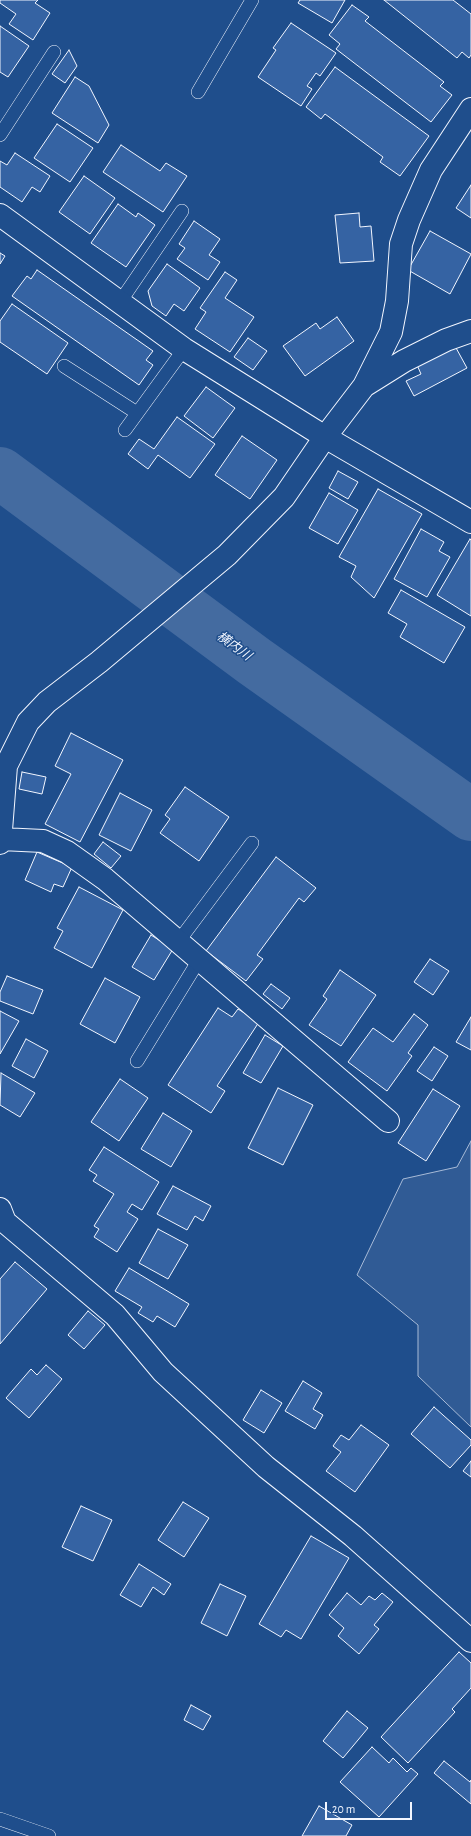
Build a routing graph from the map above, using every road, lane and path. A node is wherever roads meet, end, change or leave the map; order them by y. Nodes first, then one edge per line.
1 (252, 0) edge
2 (54, 52) dead end
3 (198, 92) dead end
4 (471, 109) edge
5 (0, 134) edge
6 (182, 211) dead end
7 (0, 215) edge
8 (120, 302) junction
9 (471, 331) edge
10 (184, 349) junction
11 (64, 366) dead end
12 (364, 386) junction
13 (137, 413) junction
14 (125, 430) dead end
15 (325, 437) junction
16 (471, 522) edge
17 (1, 841) edge
18 (252, 844) dead end
19 (178, 942) junction
20 (199, 960) junction
21 (137, 1061) dead end
22 (388, 1121) dead end
23 (2, 1220) edge
24 (471, 1642) edge
25 (0, 1819) edge
26 (49, 1836) edge

1 - 3 lane
2 - 5 lane
4 - 12 street
6 - 8 lane
7 - 8 street
8 - 10 street
9 - 12 street
10 - 13 lane
10 - 15 street
11 - 13 lane
12 - 15 street
13 - 14 lane
15 - 16 street
15 - 17 street
17 - 19 street
18 - 19 lane
19 - 20 street
20 - 21 lane
20 - 22 street
23 - 24 street
25 - 26 lane

